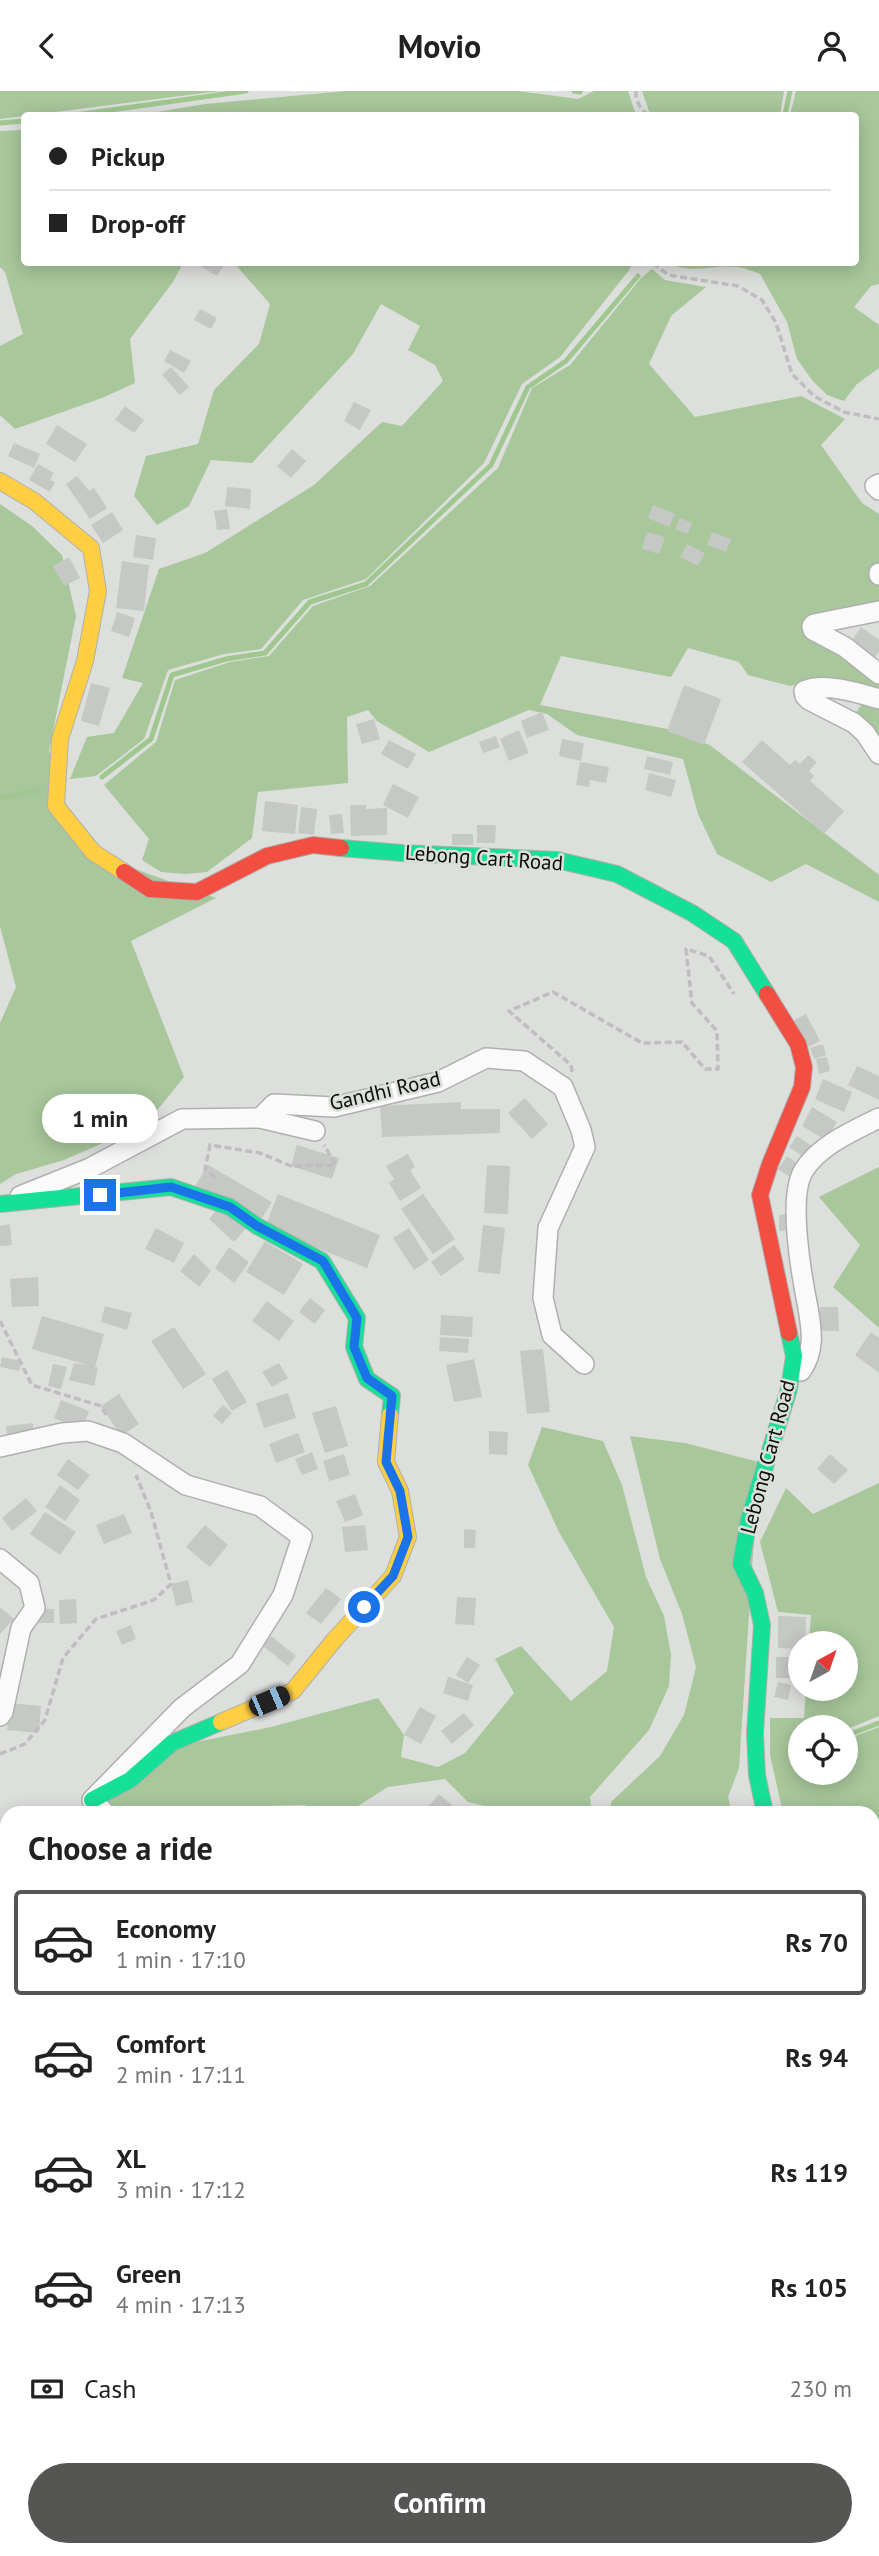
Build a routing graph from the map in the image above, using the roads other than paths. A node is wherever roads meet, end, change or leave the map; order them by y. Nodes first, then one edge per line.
1 (0, 481) edge
2 (879, 484) edge
3 (879, 490) edge
4 (879, 611) edge
5 (879, 674) edge
6 (879, 699) edge
7 (879, 754) edge
8 (260, 1118) junction
9 (879, 1118) edge
10 (315, 1131) dead end
11 (1, 1203) edge
12 (584, 1364) dead end
13 (789, 1389) junction
14 (0, 1447) edge
15 (0, 1559) edge
16 (0, 1716) edge
17 (99, 1806) edge
18 (764, 1806) edge

1 - 13 main road, Lebong Cart Road
2 - 3 street
4 - 5 street
6 - 7 street
8 - 10 street
8 - 11 street, Gandhi Road
8 - 12 street, Gandhi Road
9 - 13 street
11 - 17 main road
13 - 18 main road, Lebong Cart Road
14 - 17 street
15 - 16 street

